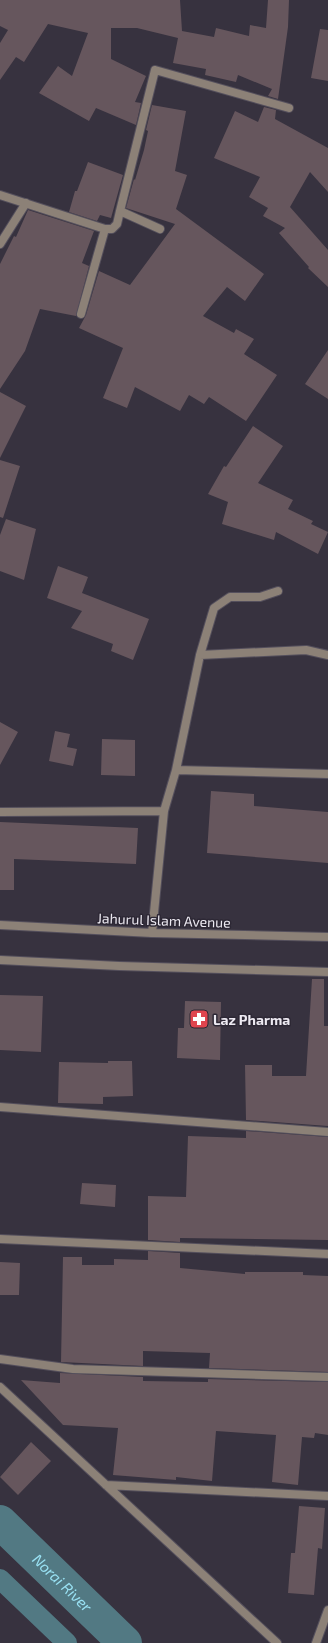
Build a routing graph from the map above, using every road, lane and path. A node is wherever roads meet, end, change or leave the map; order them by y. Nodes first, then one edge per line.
1 (289, 108) dead end
2 (0, 195) edge
3 (26, 203) junction
4 (120, 211) junction
5 (105, 229) junction
6 (160, 229) dead end
7 (0, 244) edge
8 (81, 314) dead end
9 (278, 590) dead end
10 (200, 655) junction
11 (328, 656) edge
12 (176, 770) junction
13 (328, 774) edge
14 (164, 811) junction
15 (0, 812) edge
16 (0, 925) edge
17 (152, 933) junction
18 (328, 937) edge
19 (0, 960) edge
20 (328, 972) edge
21 (0, 1107) edge
22 (328, 1132) edge
23 (0, 1239) edge
24 (328, 1254) edge
25 (0, 1359) edge
26 (328, 1377) edge
27 (0, 1387) edge
28 (106, 1485) junction
29 (328, 1496) edge
30 (328, 1610) edge
31 (278, 1643) edge
32 (316, 1643) edge

1 - 4 street
2 - 3 street
3 - 5 street
3 - 7 street
4 - 5 street
4 - 6 street
5 - 8 street
9 - 10 street
10 - 11 street
10 - 12 street
12 - 13 street
12 - 14 street
14 - 15 street
14 - 17 street
16 - 17 street, Jahurul Islam Avenue
17 - 18 street, Jahurul Islam Avenue
19 - 20 street
21 - 22 street
23 - 24 street
25 - 26 street
27 - 28 street
28 - 29 street
28 - 31 street
30 - 32 street

